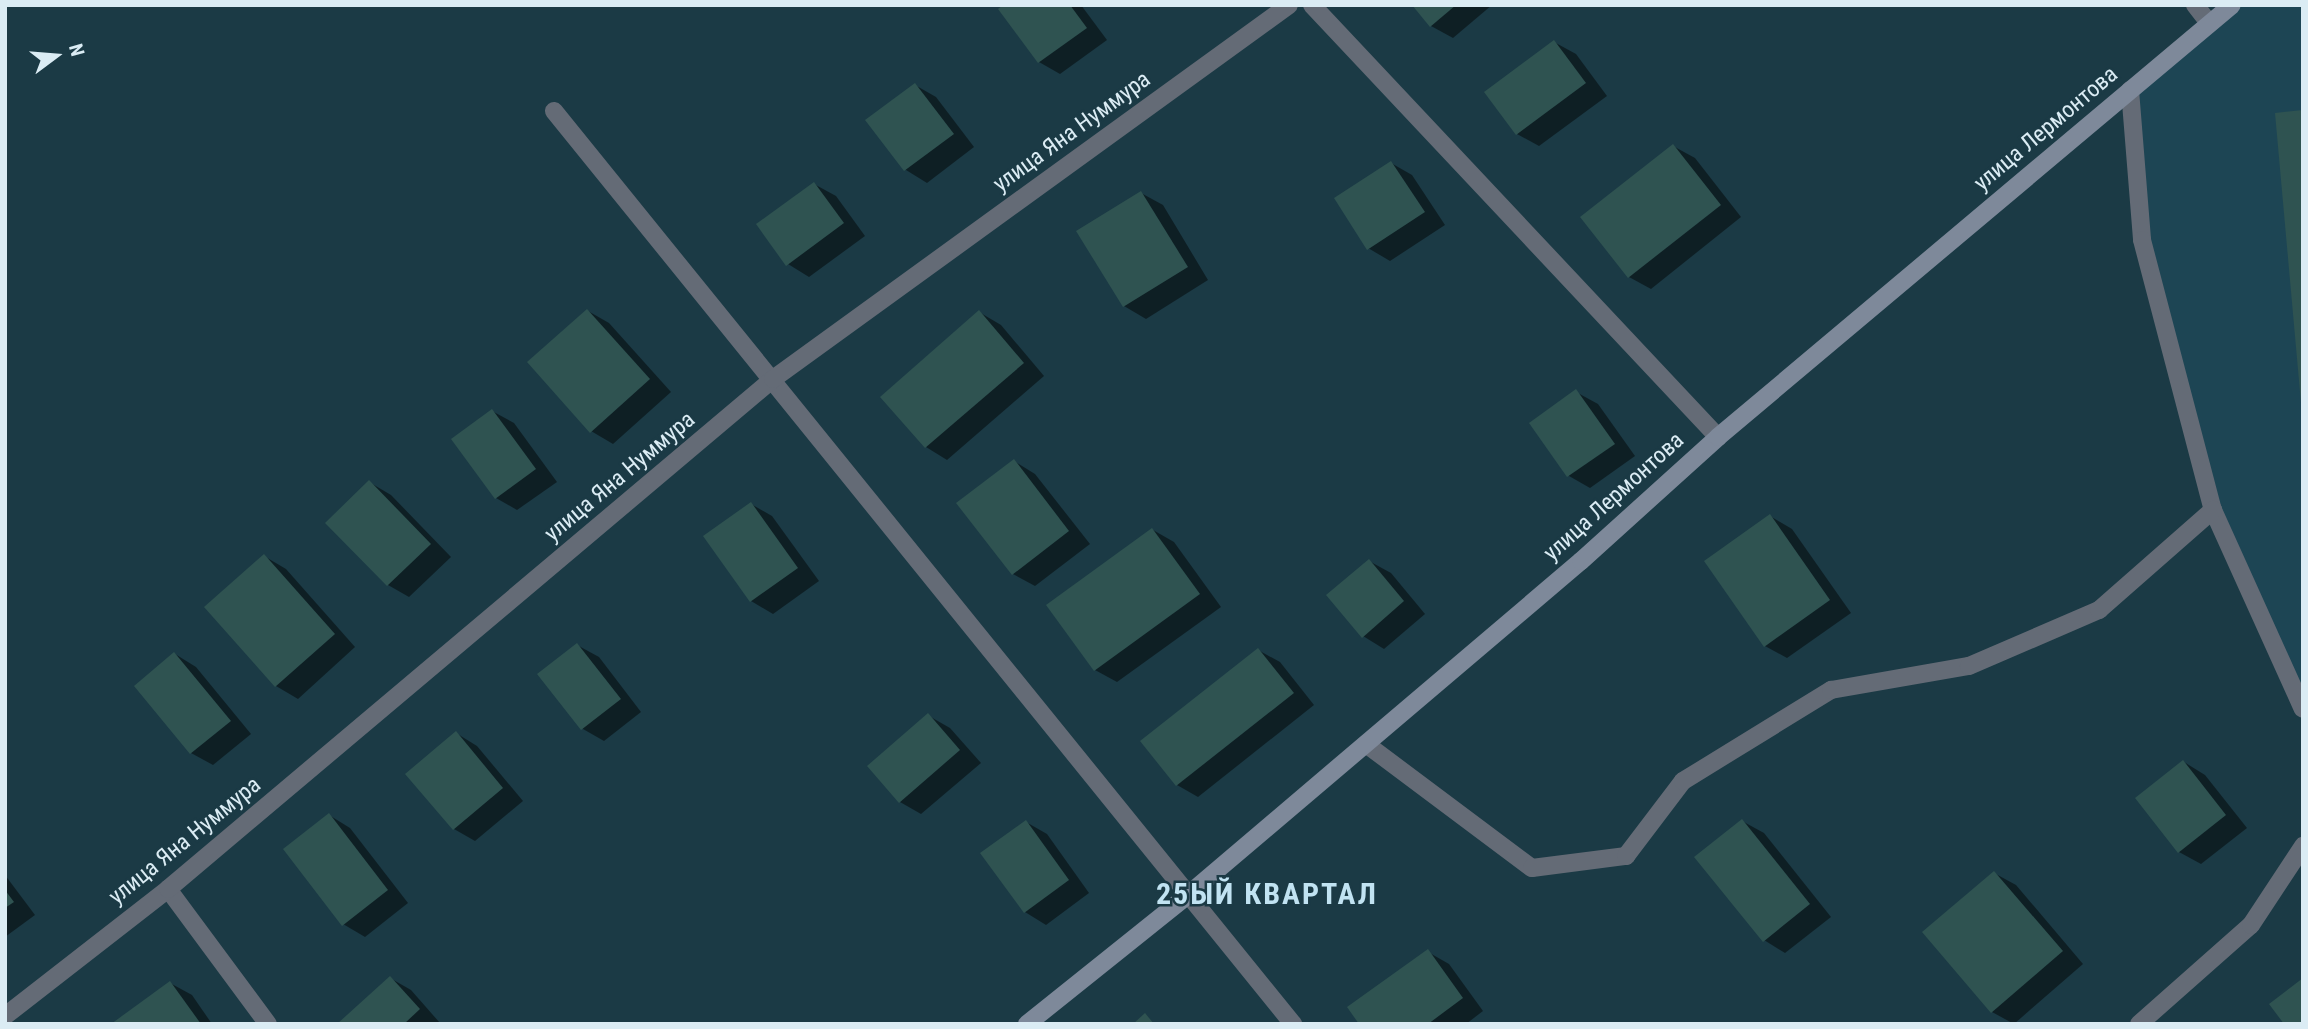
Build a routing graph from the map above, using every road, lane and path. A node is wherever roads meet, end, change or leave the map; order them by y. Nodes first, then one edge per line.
1 (1289, 5) edge
2 (1312, 5) edge
3 (2195, 5) edge
4 (2232, 5) edge
5 (2209, 23) junction
6 (2130, 90) junction
7 (554, 111) dead end
8 (773, 379) junction
9 (1718, 437) junction
10 (2214, 510) junction
11 (2303, 709) edge
12 (1366, 744) junction
13 (2303, 846) edge
14 (168, 889) junction
15 (1189, 894) junction
16 (5, 1016) edge
17 (268, 1024) edge
18 (1027, 1024) edge
19 (1293, 1024) edge
20 (2139, 1024) edge

1 - 8 street, улица Яна Нуммура
2 - 9 street
3 - 5 street
4 - 5 street, улица Лермонтова
5 - 6 street, улица Лермонтова
6 - 9 street, улица Лермонтова
6 - 10 street
7 - 8 street
8 - 14 street, улица Яна Нуммура
8 - 15 street
9 - 12 street, улица Лермонтова
10 - 11 street
10 - 12 street
12 - 15 street, улица Лермонтова
13 - 20 street
14 - 16 street, улица Яна Нуммура
14 - 17 street
15 - 18 street, улица Лермонтова
15 - 19 street

